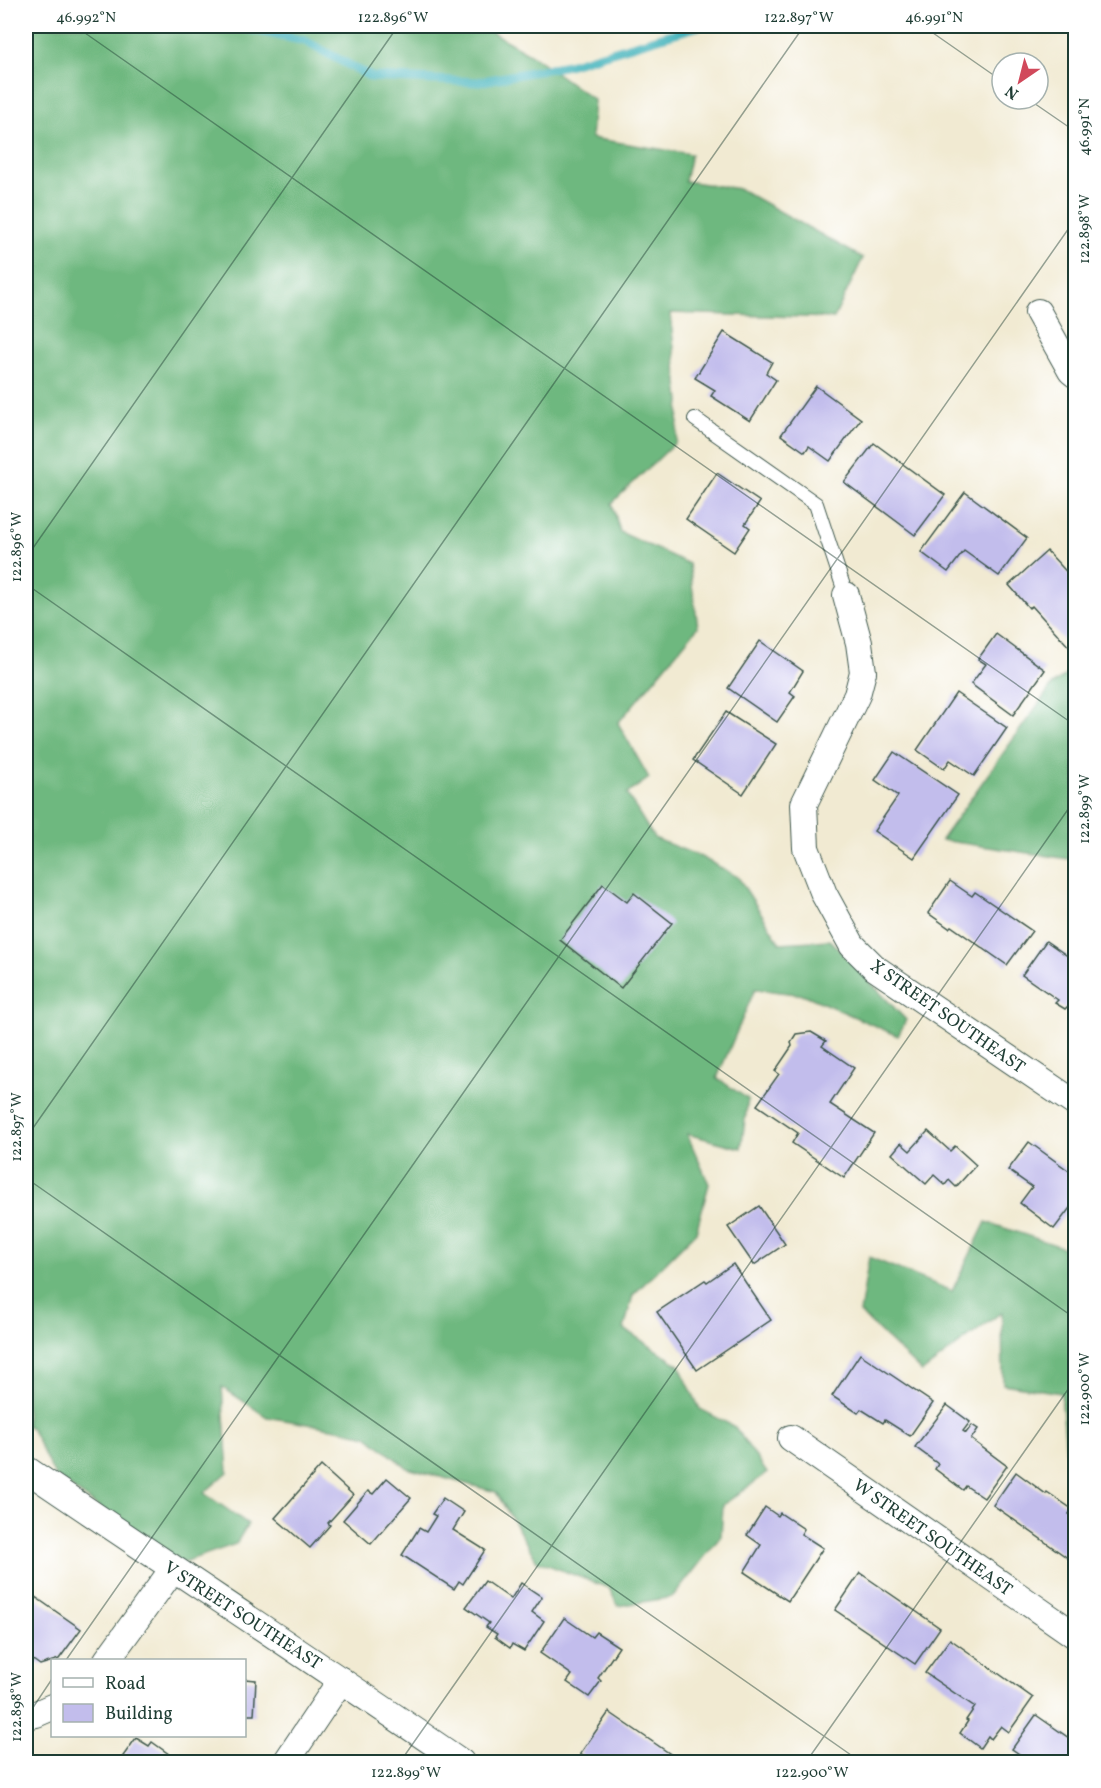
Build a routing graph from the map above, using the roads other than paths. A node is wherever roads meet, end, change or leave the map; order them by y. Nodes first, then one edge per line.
1 (1038, 312) dead end
2 (1076, 375) edge
3 (695, 419) dead end
4 (846, 595) joint
5 (1076, 1104) edge
6 (791, 1438) dead end
7 (26, 1469) edge
8 (173, 1569) junction
9 (1076, 1636) edge
10 (108, 1659) edge
11 (341, 1680) junction
12 (51, 1707) edge
13 (26, 1716) edge
14 (286, 1762) edge
15 (461, 1762) edge

1 - 2 street
3 - 4 lane
4 - 5 street, X STREET SOUTHEAST
6 - 9 street, W STREET SOUTHEAST
7 - 8 street, V STREET SOUTHEAST
8 - 10 street
8 - 11 street, V STREET SOUTHEAST
11 - 14 street
11 - 15 street, V STREET SOUTHEAST
12 - 13 street

